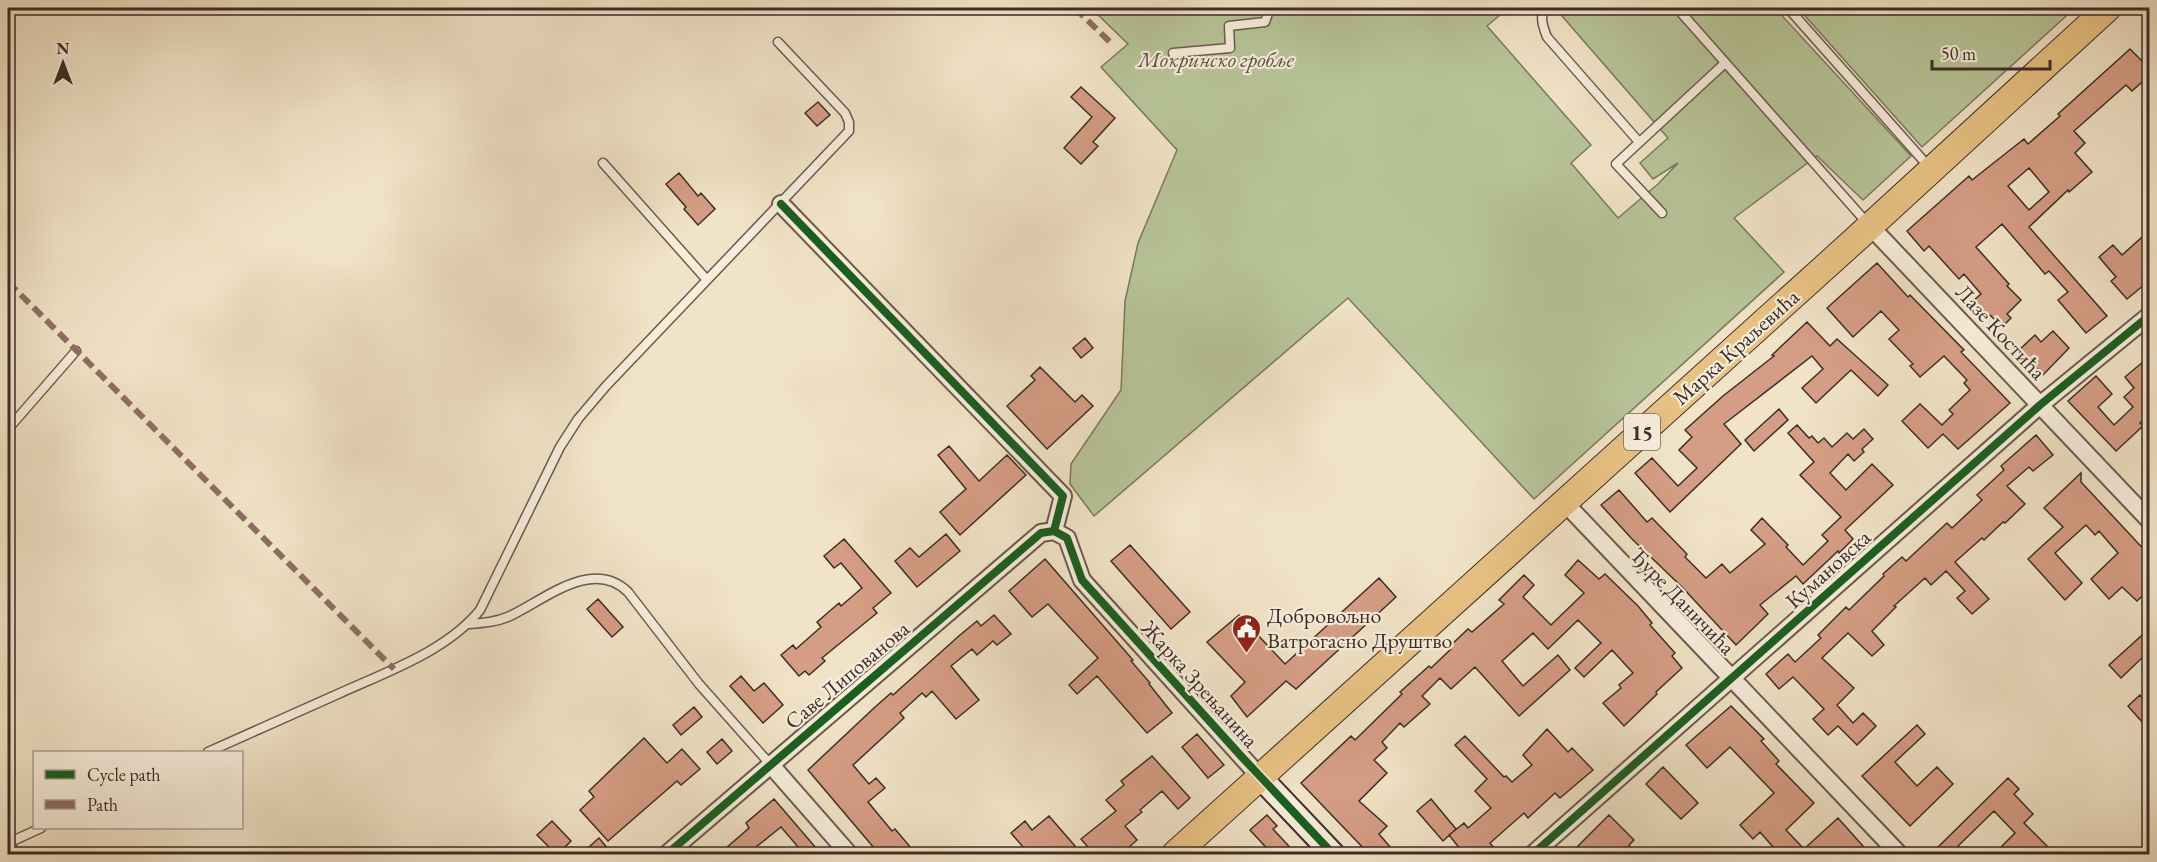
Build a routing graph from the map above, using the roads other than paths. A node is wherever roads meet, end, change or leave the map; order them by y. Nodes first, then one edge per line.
1 (1270, 8) edge
2 (1544, 8) edge
3 (1677, 8) edge
4 (1788, 8) edge
5 (2108, 8) edge
6 (778, 42) dead end
7 (1173, 53) dead end
8 (1725, 63) junction
9 (1639, 142) junction
10 (603, 163) dead end
11 (1931, 170) junction
12 (781, 204) junction
13 (1662, 213) dead end
14 (1870, 226) junction
15 (707, 280) junction
16 (2150, 315) edge
17 (76, 351) dead end
18 (2040, 405) junction
19 (8, 429) edge
20 (1564, 502) junction
21 (2150, 521) edge
22 (1054, 531) junction
23 (469, 624) junction
24 (1732, 678) junction
25 (212, 751) edge
26 (770, 764) junction
27 (1260, 777) junction
28 (39, 829) edge
29 (8, 842) edge
30 (16, 855) edge
31 (667, 855) edge
32 (849, 855) edge
33 (1175, 855) edge
34 (1333, 855) edge
35 (1533, 855) edge
36 (1899, 855) edge

1 - 7 lane
2 - 9 lane
3 - 8 lane
4 - 11 lane
5 - 11 main road, Марка Краљевића / 15
6 - 12 lane
8 - 9 lane
8 - 14 lane
9 - 13 lane
10 - 15 lane
11 - 14 main road, Марка Краљевића / 15
12 - 15 lane
12 - 22 street
14 - 18 street, Лазе Костића
14 - 20 main road, Марка Краљевића / 15
15 - 23 lane
16 - 18 street, Кумановска
17 - 19 lane
18 - 21 street, Лазе Костића
18 - 24 street, Кумановска
20 - 24 street, Ђуре Даничића
20 - 27 main road, Марка Краљевића / 15
22 - 26 street, Саве Липованова
22 - 27 street, Жарка Зрењанина
23 - 25 lane
23 - 26 lane
24 - 35 street, Кумановска
24 - 36 street, Ђуре Даничића
26 - 31 street, Саве Липованова
26 - 32 street
27 - 33 main road, Марка Краљевића / 15
27 - 34 street, Жарка Зрењанина
28 - 29 lane
29 - 30 lane

